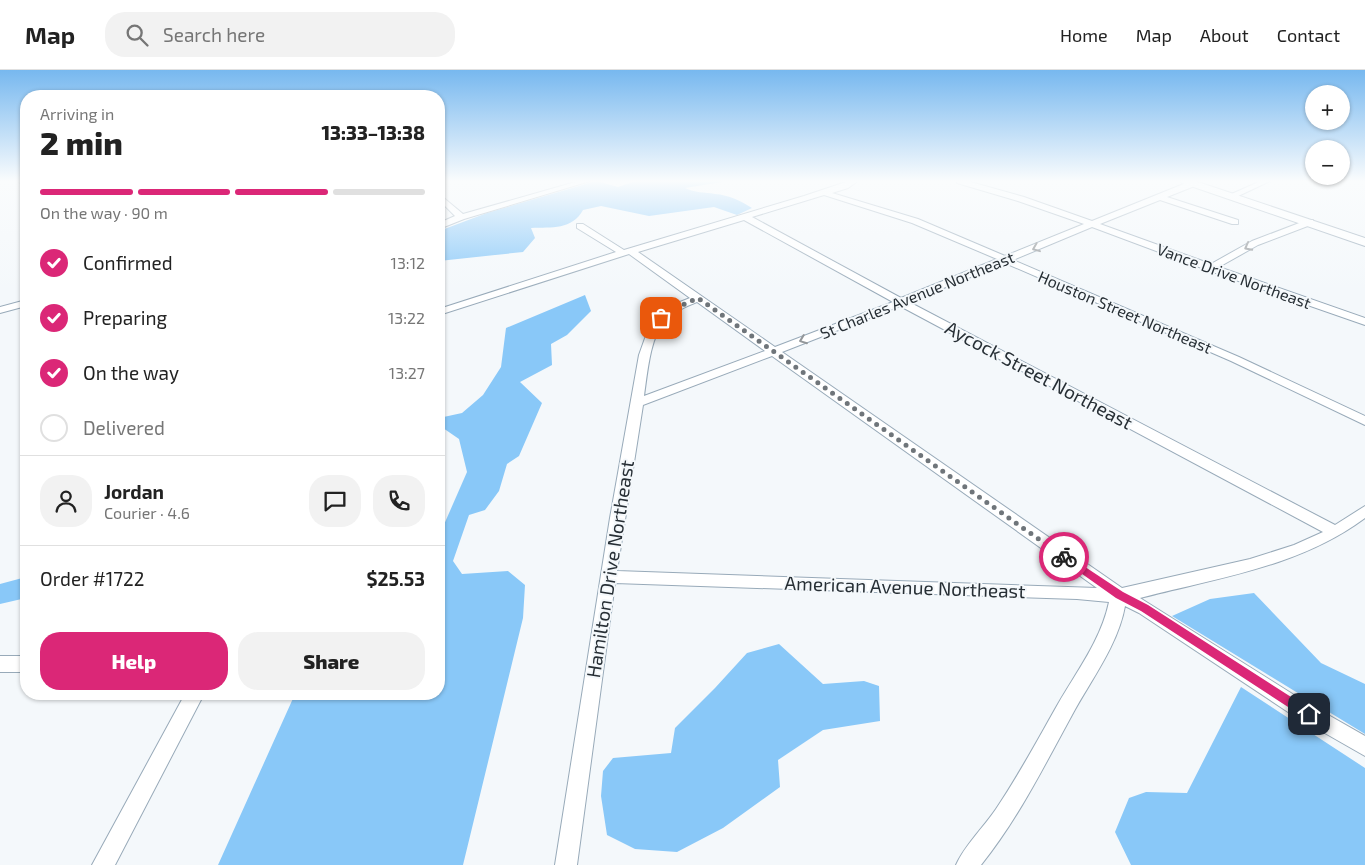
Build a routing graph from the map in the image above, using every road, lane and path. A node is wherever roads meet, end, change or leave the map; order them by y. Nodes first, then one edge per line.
1 (458, 218) edge
2 (741, 218) edge
3 (747, 218) edge
4 (903, 218) edge
5 (1073, 218) edge
6 (1109, 218) edge
7 (1224, 218) edge
8 (1298, 218) edge
9 (1236, 222) dead end
10 (1310, 222) junction
11 (445, 224) edge
12 (1092, 225) junction
13 (580, 226) dead end
14 (1365, 242) edge
15 (627, 252) junction
16 (1005, 260) junction
17 (1210, 268) junction
18 (698, 298) junction
19 (901, 302) junction
20 (20, 305) edge
21 (0, 310) edge
22 (445, 310) edge
23 (1365, 322) edge
24 (773, 352) junction
25 (637, 403) junction
26 (1365, 421) edge
27 (1365, 511) edge
28 (1334, 531) junction
29 (608, 577) junction
30 (1119, 595) junction
31 (0, 664) edge
32 (20, 664) edge
33 (192, 700) edge
34 (1365, 747) edge
35 (103, 865) edge
36 (566, 865) edge
37 (967, 865) edge

1 - 11 street
2 - 15 street
3 - 19 street, Aycock Street Northeast
4 - 16 street, Houston Street Northeast
5 - 12 street, Vance Drive Northeast
6 - 12 street, St Charles Avenue Northeast
7 - 9 street
8 - 10 main road
10 - 14 main road
10 -> 17 street
12 -> 16 street, St Charles Avenue Northeast
12 - 17 street, Vance Drive Northeast
13 - 15 street
15 - 18 street
15 - 22 street
16 - 19 street, St Charles Avenue Northeast
16 - 26 street, Houston Street Northeast
17 - 23 street, Vance Drive Northeast
18 - 24 street
18 - 25 street, Hamilton Drive Northeast
19 -> 24 street, St Charles Avenue Northeast
19 - 28 street, Aycock Street Northeast
20 - 21 street
24 - 25 street, St Charles Avenue Northeast
24 - 30 street
25 - 29 street, Hamilton Drive Northeast
27 - 28 street, American Avenue Northeast
28 - 30 street, American Avenue Northeast
29 - 30 street, American Avenue Northeast
29 - 36 street, Hamilton Drive Northeast
30 - 34 street
30 - 37 street
31 - 32 street
33 - 35 street

